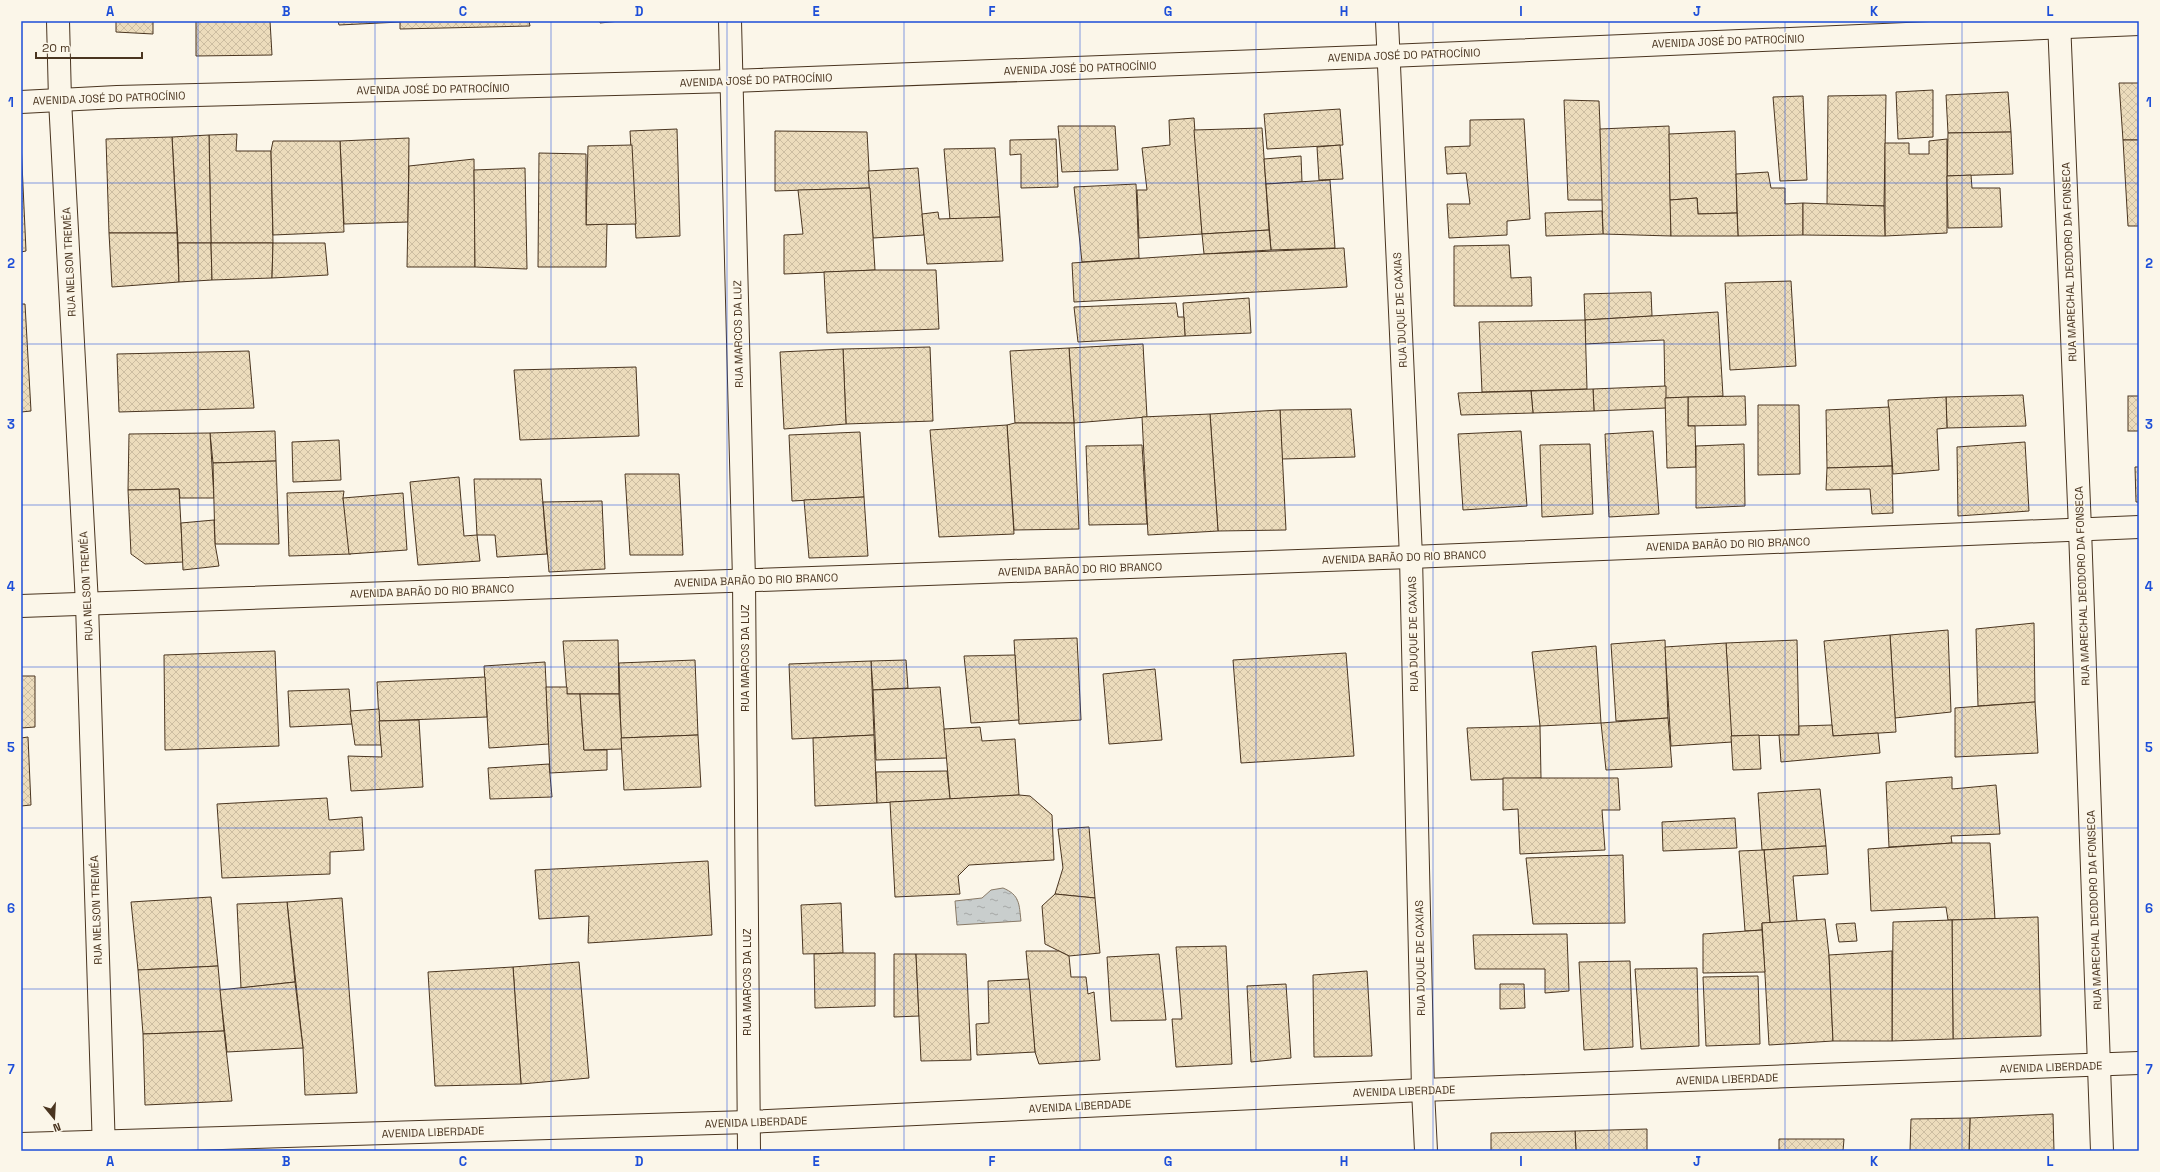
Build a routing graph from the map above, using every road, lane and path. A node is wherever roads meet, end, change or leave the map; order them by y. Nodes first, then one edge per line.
1 (58, 21) edge
2 (730, 21) edge
3 (1387, 21) edge
4 (2059, 24) edge
5 (2139, 24) edge
6 (1389, 56) junction
7 (732, 81) junction
8 (60, 100) junction
9 (21, 102) edge
10 (2139, 527) edge
11 (2080, 529) junction
12 (1411, 558) junction
13 (744, 580) junction
14 (87, 604) junction
15 (21, 606) edge
16 (2139, 1063) edge
17 (2100, 1065) junction
18 (1423, 1090) junction
19 (748, 1122) junction
20 (21, 1144) edge
21 (104, 1146) edge
22 (749, 1151) edge
23 (1426, 1151) edge
24 (2102, 1151) edge

1 - 8 street, RUA NELSON TREMÉA
2 - 7 street, RUA MARCOS DA LUZ
3 - 6 street, RUA DUQUE DE CAXIAS
4 - 5 street, AVENIDA JOSÉ DO PATROCÍNIO
4 - 6 street, AVENIDA JOSÉ DO PATROCÍNIO
4 - 11 street, RUA MARECHAL DEODORO DA FONSECA
6 - 7 street, AVENIDA JOSÉ DO PATROCÍNIO
6 - 12 street, RUA DUQUE DE CAXIAS
7 - 8 street, AVENIDA JOSÉ DO PATROCÍNIO
7 - 13 street, RUA MARCOS DA LUZ
8 - 9 street, AVENIDA JOSÉ DO PATROCÍNIO
8 - 14 street, RUA NELSON TREMÉA
10 - 11 street, AVENIDA BARÃO DO RIO BRANCO
11 - 12 street, AVENIDA BARÃO DO RIO BRANCO
11 - 17 street, RUA MARECHAL DEODORO DA FONSECA
12 - 13 street, AVENIDA BARÃO DO RIO BRANCO
12 - 18 street, RUA DUQUE DE CAXIAS
13 - 14 street, AVENIDA BARÃO DO RIO BRANCO
13 - 19 street, RUA MARCOS DA LUZ
14 - 15 street, AVENIDA BARÃO DO RIO BRANCO
14 - 21 street, RUA NELSON TREMÉA
16 - 17 street, AVENIDA LIBERDADE
17 - 18 street, AVENIDA LIBERDADE
17 - 24 street, RUA MARECHAL DEODORO DA FONSECA
18 - 19 street, AVENIDA LIBERDADE
18 - 23 street, RUA DUQUE DE CAXIAS
19 - 21 street, AVENIDA LIBERDADE
19 - 22 street, RUA MARCOS DA LUZ
20 - 21 street, AVENIDA LIBERDADE

